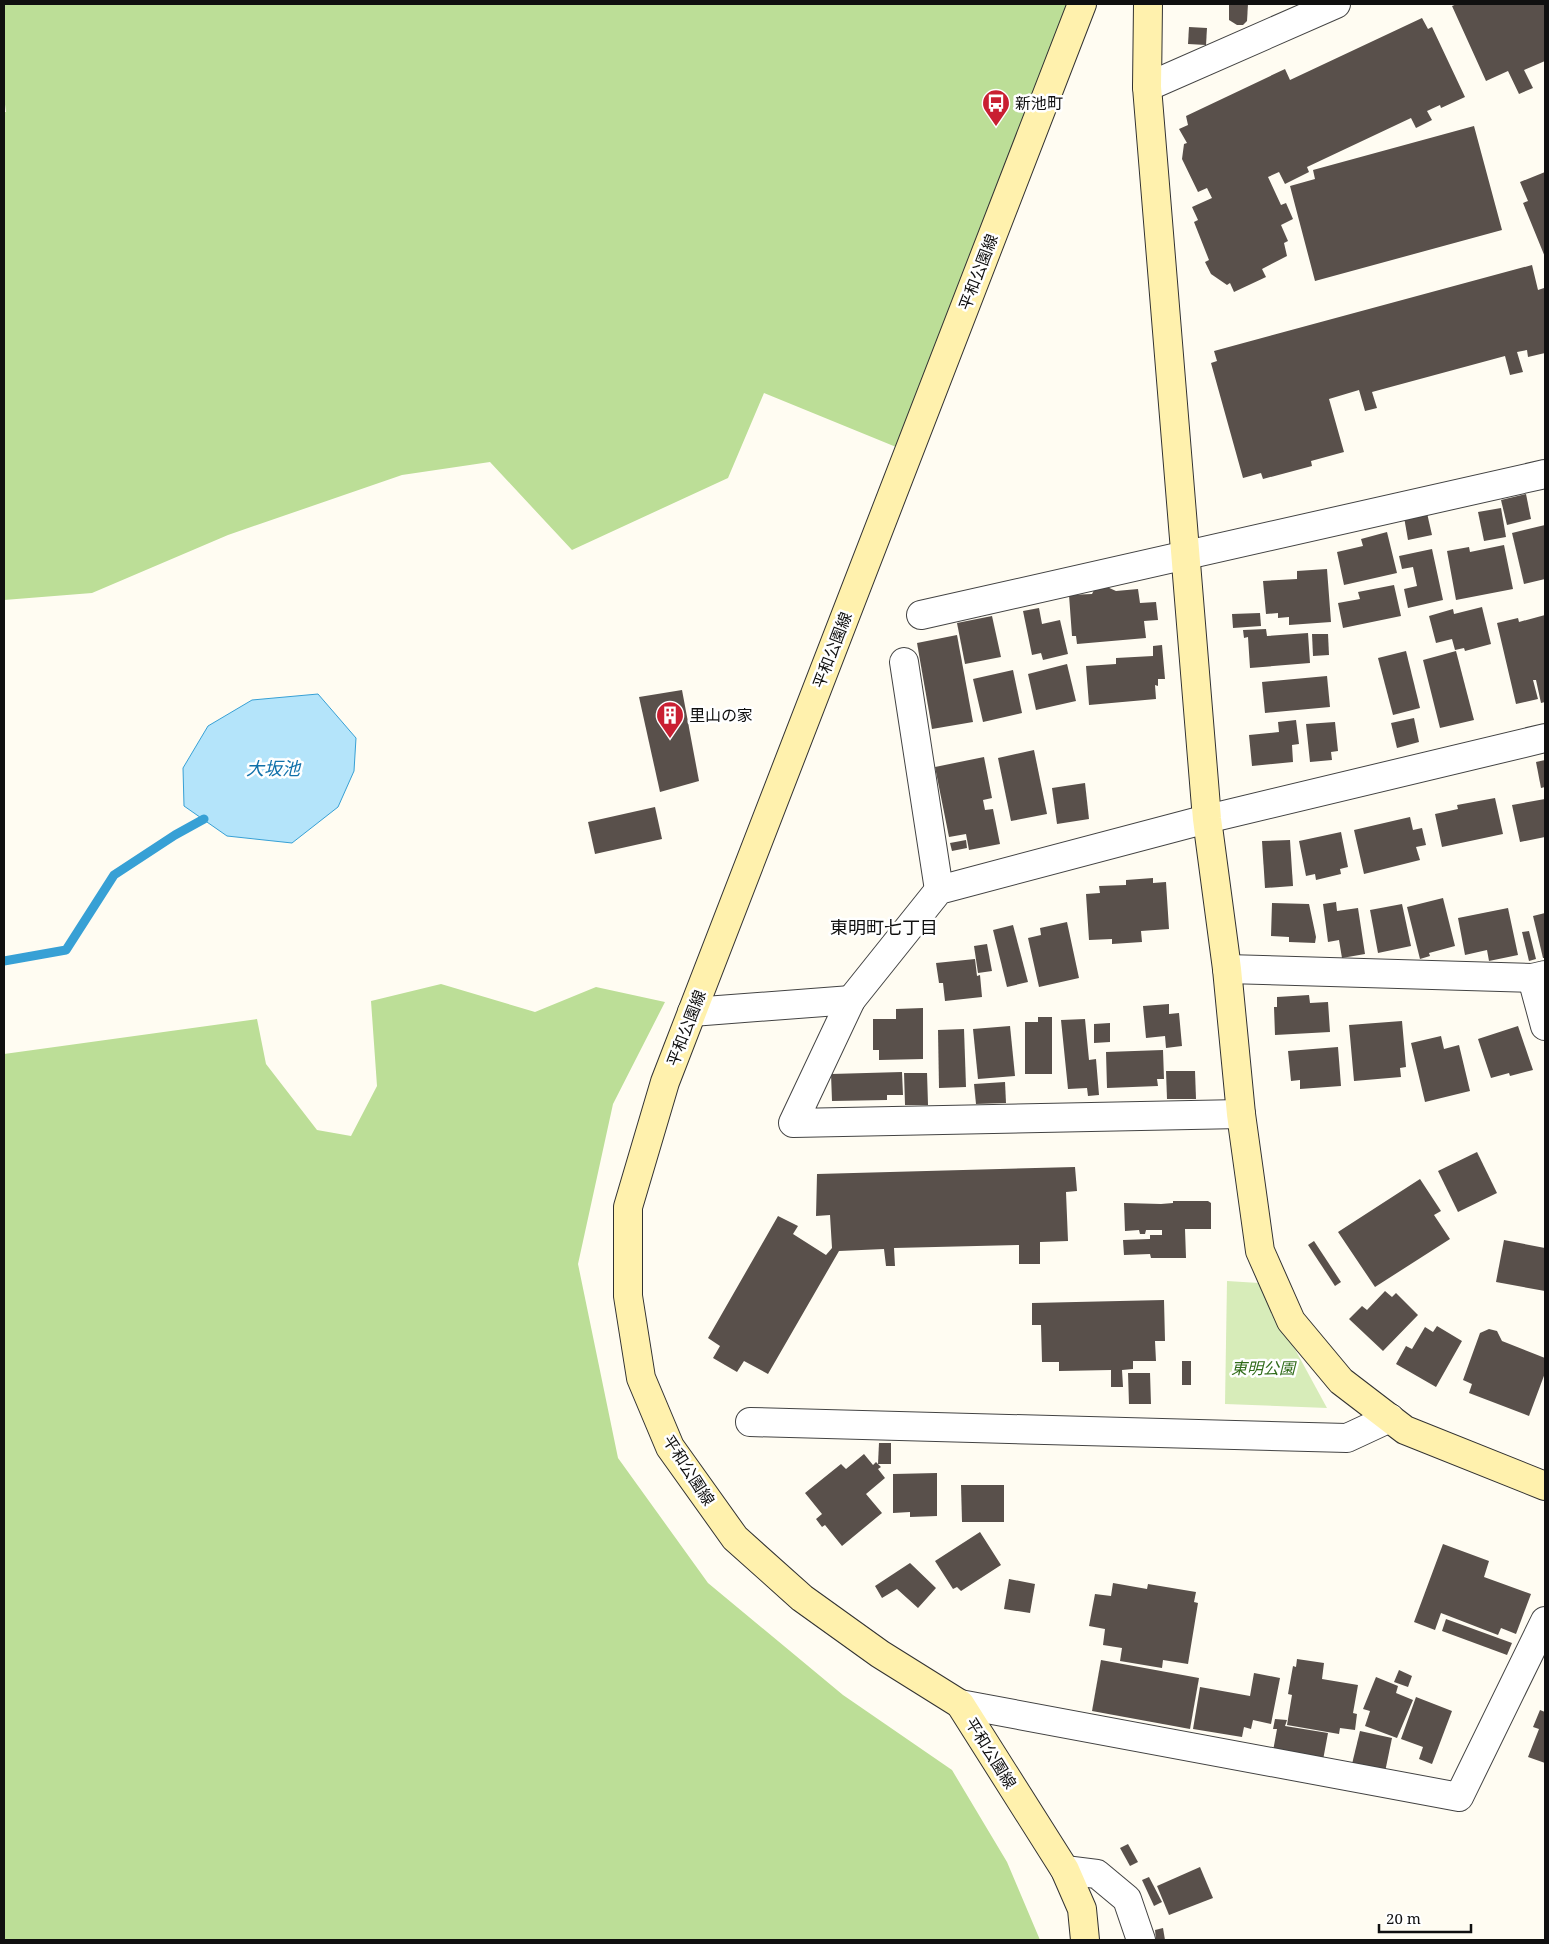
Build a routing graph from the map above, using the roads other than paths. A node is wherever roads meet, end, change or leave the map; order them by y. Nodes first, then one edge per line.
1 (1082, 4) edge
2 (1148, 4) edge
3 (1336, 4) edge
4 (1147, 87) junction
5 (1545, 474) edge
6 (1187, 555) junction
7 (921, 614) dead end
8 (904, 662) dead end
9 (1545, 738) edge
10 (1207, 819) junction
11 (939, 890) junction
12 (1227, 969) junction
13 (1539, 977) edge
14 (851, 1000) junction
15 (692, 1012) junction
16 (1545, 1026) edge
17 (1241, 1114) junction
18 (1390, 1418) junction
19 (750, 1422) dead end
20 (1545, 1486) edge
21 (1545, 1621) edge
22 (960, 1704) junction
23 (1065, 1870) junction
24 (1085, 1940) edge
25 (1141, 1940) edge

1 - 15 street, 平和公園線
2 - 4 street
3 - 4 street
4 - 6 street
5 - 6 street
6 - 7 street
6 - 10 street
8 - 11 street
9 - 10 street
10 - 11 street
10 - 12 street
11 - 14 street
12 - 13 street
12 - 17 street
13 - 16 street
14 - 15 street
14 - 17 street
15 - 22 street, 平和公園線
17 - 18 street
18 - 19 street
18 - 20 street
21 - 22 street
22 - 23 street, 平和公園線
23 - 24 street, 平和公園線
23 - 25 street

